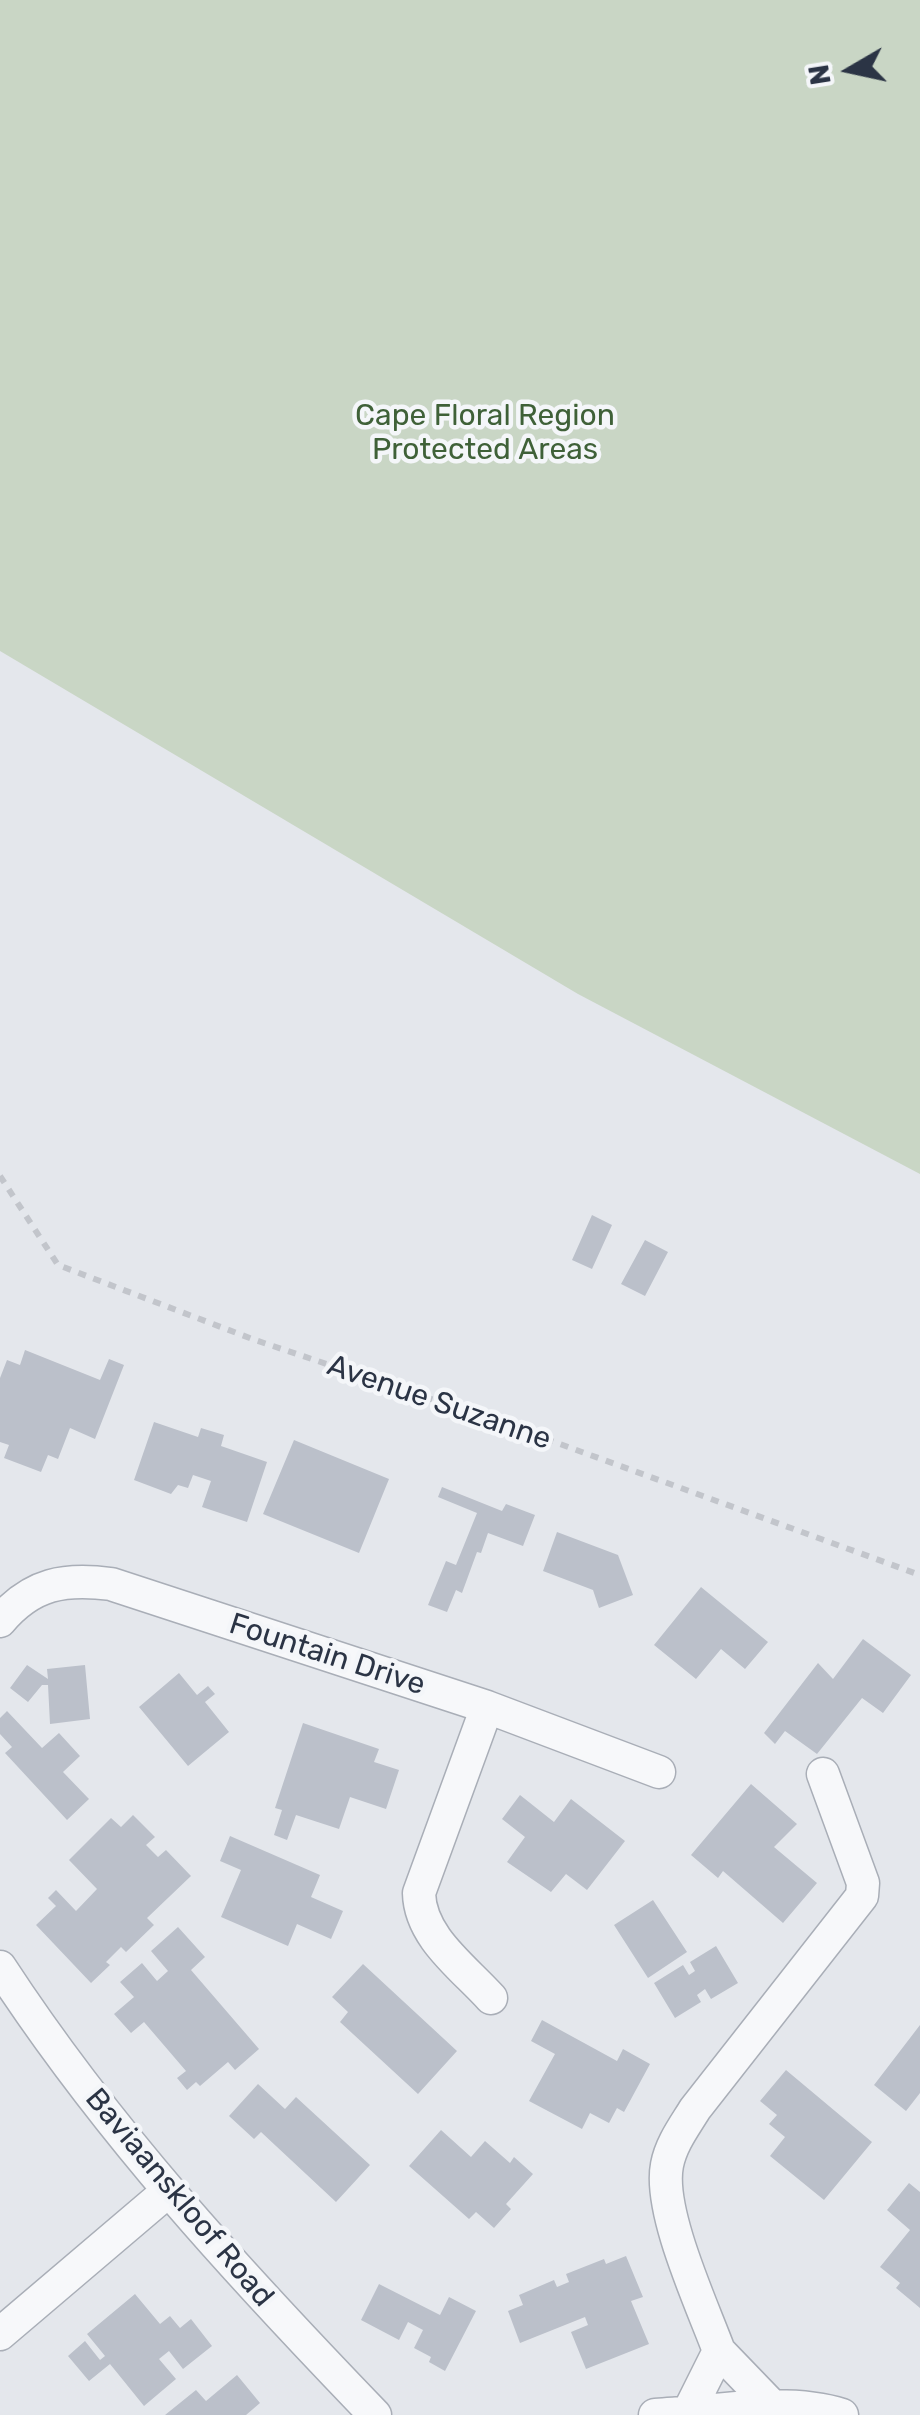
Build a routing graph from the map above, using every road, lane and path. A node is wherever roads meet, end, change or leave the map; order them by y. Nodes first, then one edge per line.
1 (0, 1176) edge
2 (920, 1576) edge
3 (0, 1621) edge
4 (486, 1708) junction
5 (659, 1772) dead end
6 (823, 1774) dead end
7 (0, 1967) edge
8 (491, 1998) dead end
9 (167, 2192) junction
10 (0, 2334) edge
11 (719, 2350) junction
12 (774, 2408) junction
13 (671, 2414) edge
14 (375, 2415) edge
15 (842, 2415) edge

1 - 2 path, Avenue Suzanne
3 - 4 street, Fountain Drive
4 - 5 street, Fountain Drive
4 - 8 street
6 - 11 street
7 - 9 street, Baviaanskloof Road
9 - 10 street
9 - 14 street, Baviaanskloof Road
11 - 12 street
11 - 13 street
12 - 13 street
12 - 15 street

